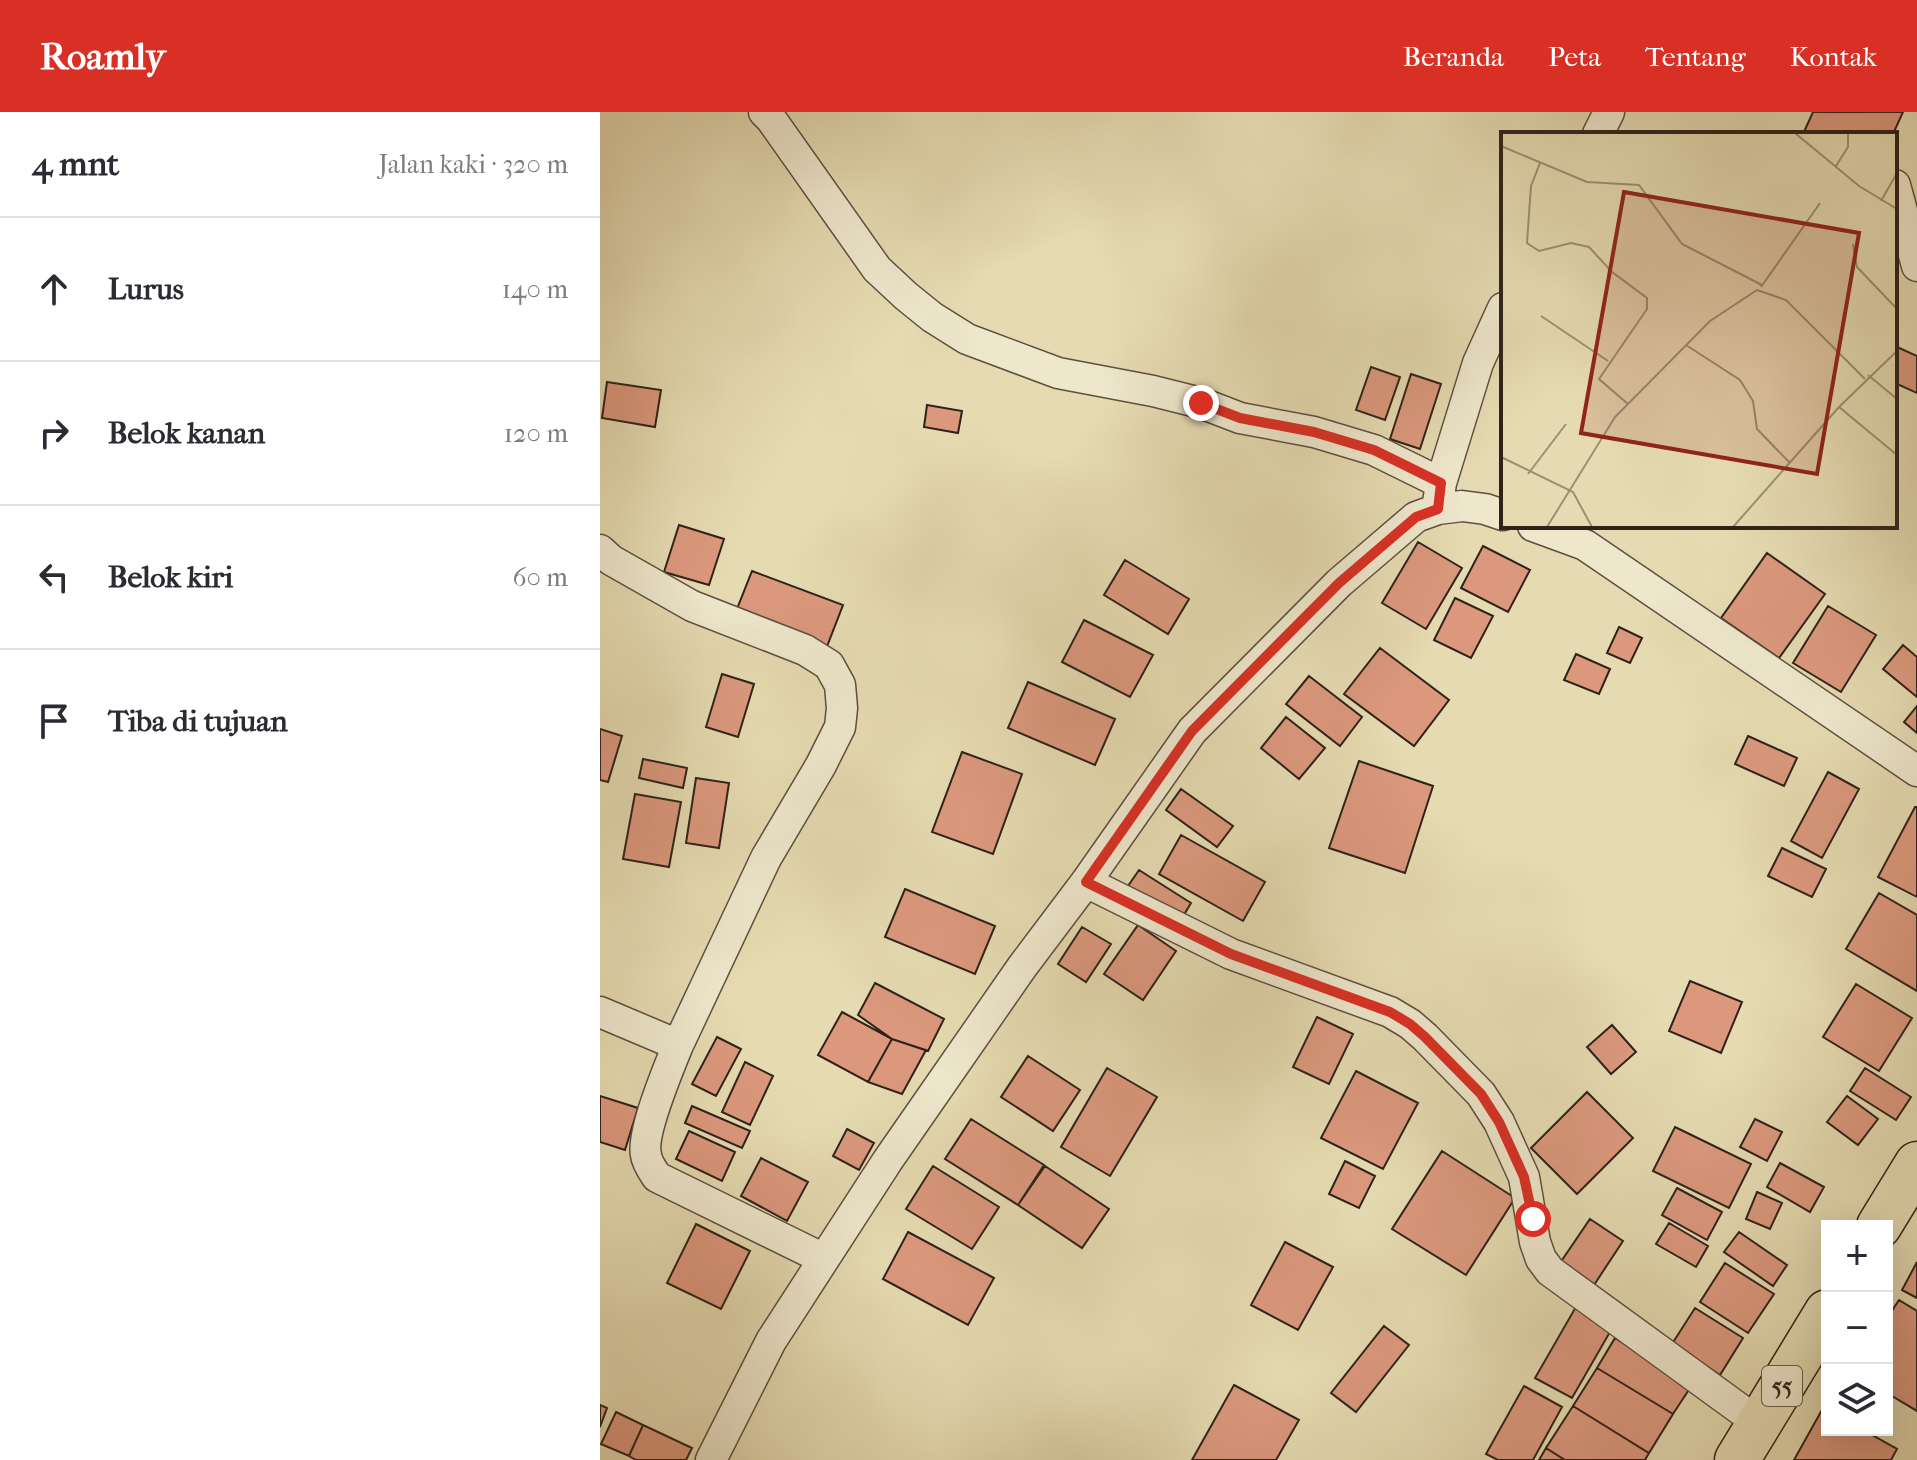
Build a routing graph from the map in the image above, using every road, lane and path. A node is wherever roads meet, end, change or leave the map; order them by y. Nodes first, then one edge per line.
1 (764, 112) edge
2 (1609, 112) edge
3 (1599, 132) edge
4 (1897, 192) edge
5 (1917, 266) edge
6 (1501, 312) edge
7 (1439, 496) junction
8 (1501, 514) edge
9 (1538, 528) edge
10 (600, 550) edge
11 (1917, 771) edge
12 (1086, 882) junction
13 (600, 1012) edge
14 (678, 1045) junction
15 (1917, 1164) edge
16 (1883, 1220) edge
17 (824, 1259) junction
18 (1821, 1322) edge
19 (1759, 1423) junction
20 (711, 1460) edge
21 (1737, 1460) edge

1 - 7 street
2 - 3 street
4 - 5 street
6 - 7 street
7 - 8 street
7 - 12 street
9 - 11 street
10 - 14 street
12 - 17 street
12 - 19 street
13 - 14 street
14 - 17 street
15 - 16 highway
17 - 20 street
18 - 19 highway, 55
19 - 21 highway, 55

